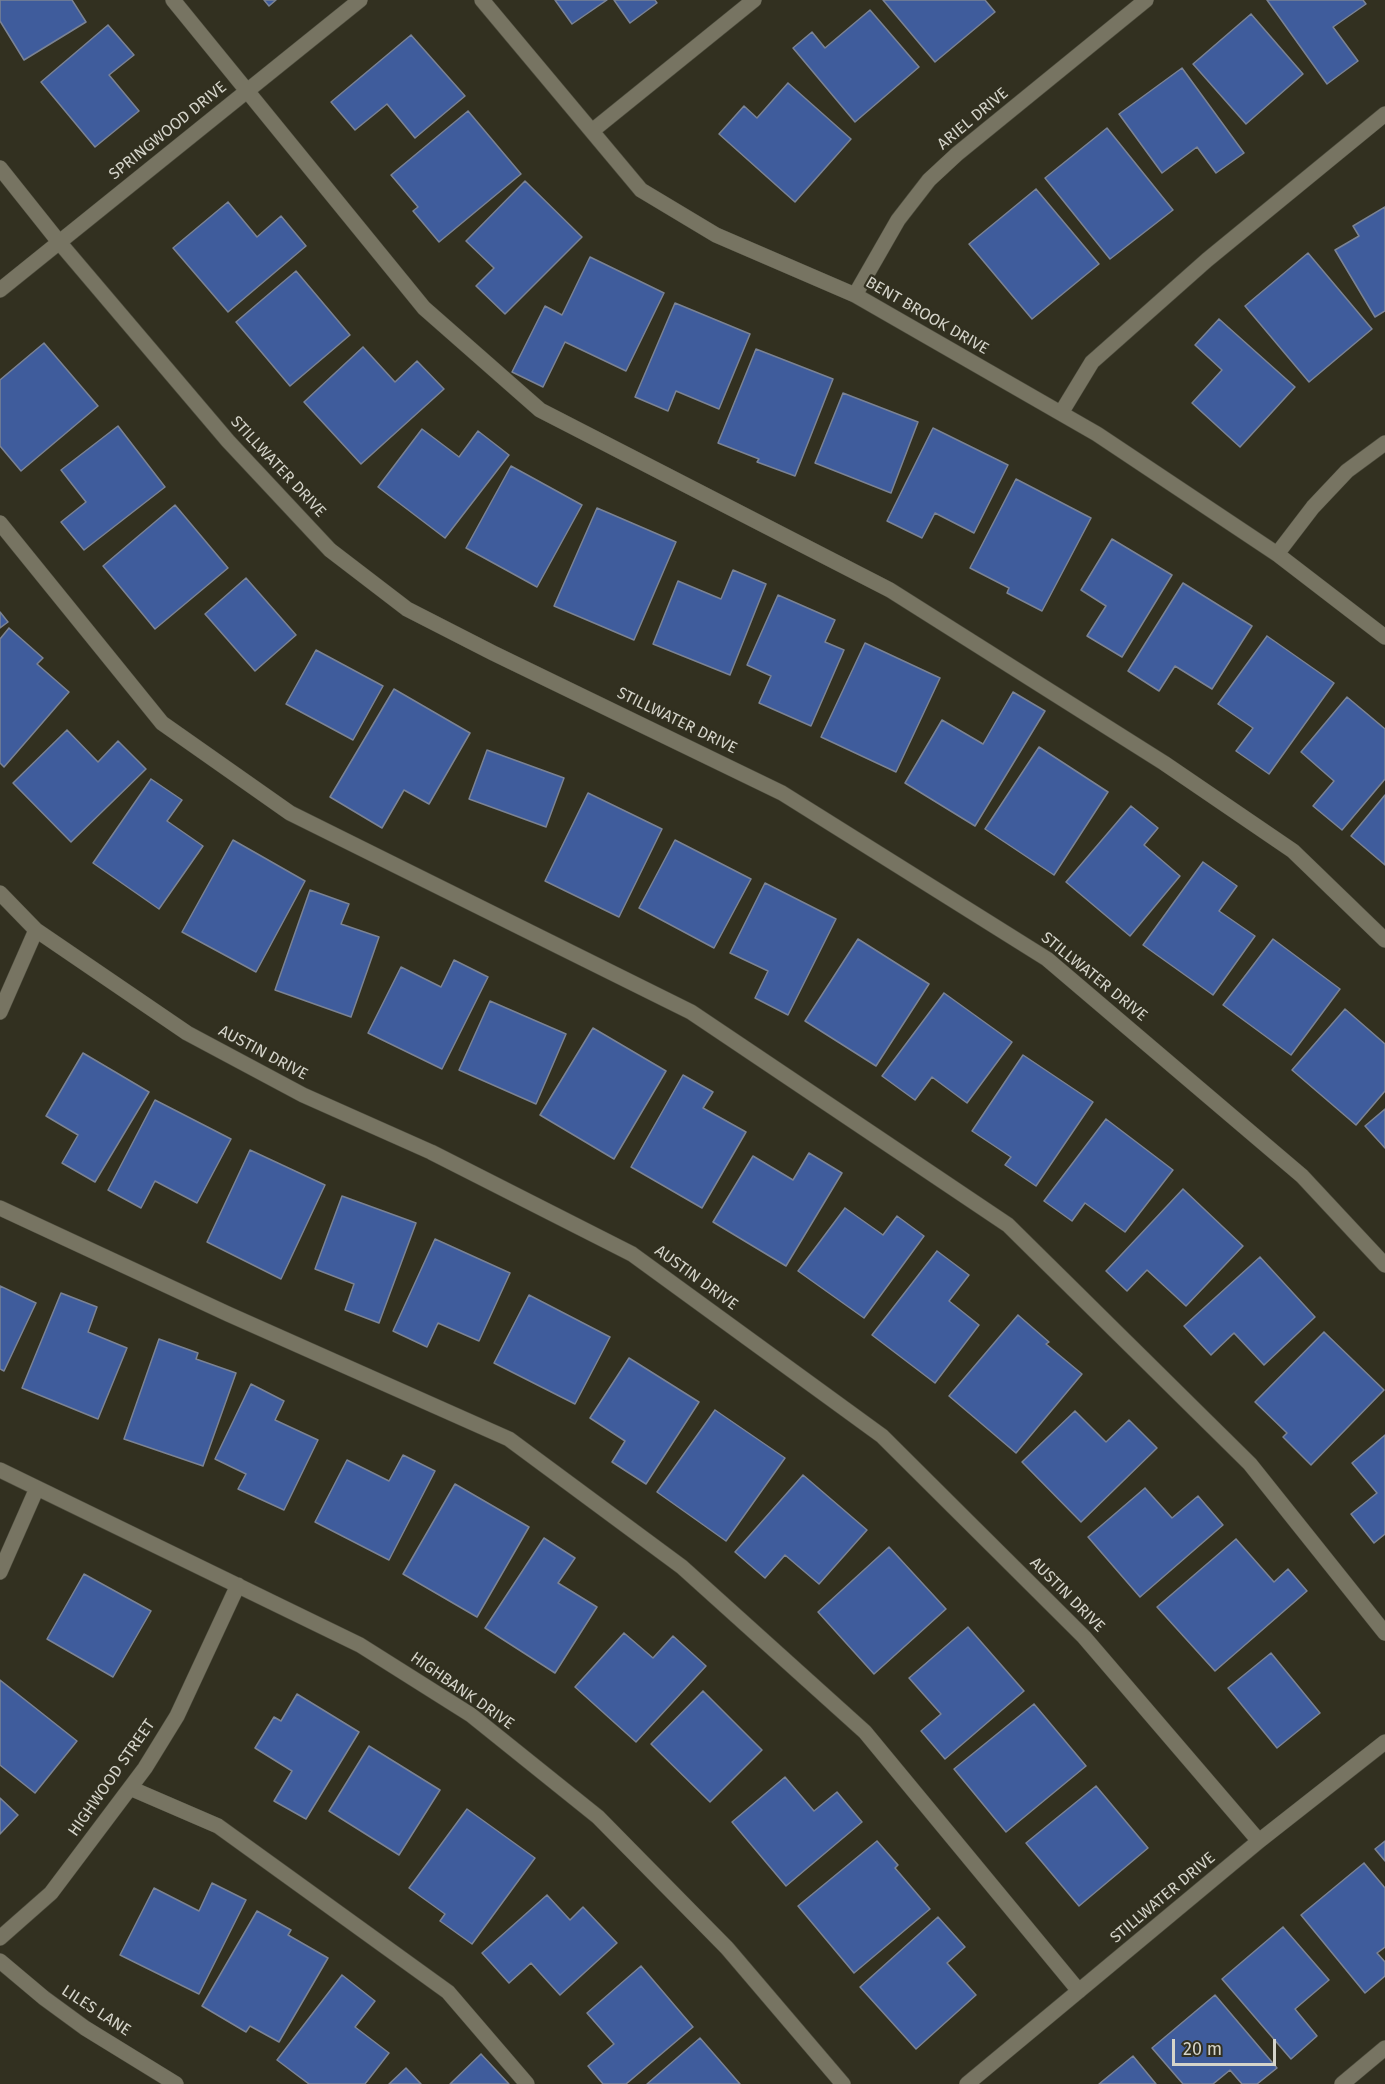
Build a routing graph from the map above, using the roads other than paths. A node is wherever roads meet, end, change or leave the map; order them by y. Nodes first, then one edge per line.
1 (173, 0) edge
2 (360, 0) edge
3 (482, 0) edge
4 (754, 0) edge
5 (1146, 0) edge
6 (248, 90) junction
7 (1385, 114) edge
8 (592, 131) junction
9 (0, 168) edge
10 (59, 242) junction
11 (0, 290) edge
12 (855, 295) junction
13 (1061, 413) junction
14 (1385, 442) edge
15 (0, 523) edge
16 (1277, 554) junction
17 (1385, 637) edge
18 (0, 893) edge
19 (36, 930) junction
20 (1385, 940) edge
21 (0, 1012) edge
22 (0, 1208) edge
23 (1385, 1265) edge
24 (0, 1470) edge
25 (37, 1488) junction
26 (0, 1572) edge
27 (238, 1585) junction
28 (1385, 1633) edge
29 (1385, 1742) edge
30 (130, 1788) junction
31 (1259, 1841) junction
32 (0, 1938) edge
33 (0, 1961) edge
34 (1079, 1991) junction
35 (1385, 2048) edge
36 (176, 2084) edge
37 (527, 2084) edge
38 (843, 2084) edge
39 (967, 2084) edge
40 (1342, 2084) edge

1 - 6 street
2 - 6 street, SPRINGWOOD DRIVE
3 - 8 street, BENT BROOK DRIVE
4 - 8 street
5 - 12 street, ARIEL DRIVE
6 - 10 street, SPRINGWOOD DRIVE
6 - 20 street
7 - 13 street
8 - 12 street, BENT BROOK DRIVE
9 - 10 street, STILLWATER DRIVE
10 - 11 street, SPRINGWOOD DRIVE
10 - 23 street, STILLWATER DRIVE
12 - 13 street, BENT BROOK DRIVE
13 - 16 street, BENT BROOK DRIVE
14 - 16 street
15 - 28 street
16 - 17 street, BENT BROOK DRIVE
18 - 19 street, AUSTIN DRIVE
19 - 21 street
19 - 31 street, AUSTIN DRIVE
22 - 34 street
24 - 25 street, HIGHBANK DRIVE
25 - 26 street
25 - 27 street, HIGHBANK DRIVE
27 - 30 street, HIGHWOOD STREET
27 - 38 street, HIGHBANK DRIVE
29 - 31 street, STILLWATER DRIVE
30 - 32 street, HIGHWOOD STREET
30 - 37 street
31 - 34 street, STILLWATER DRIVE
33 - 36 street, LILES LANE
34 - 39 street, STILLWATER DRIVE
35 - 40 street

